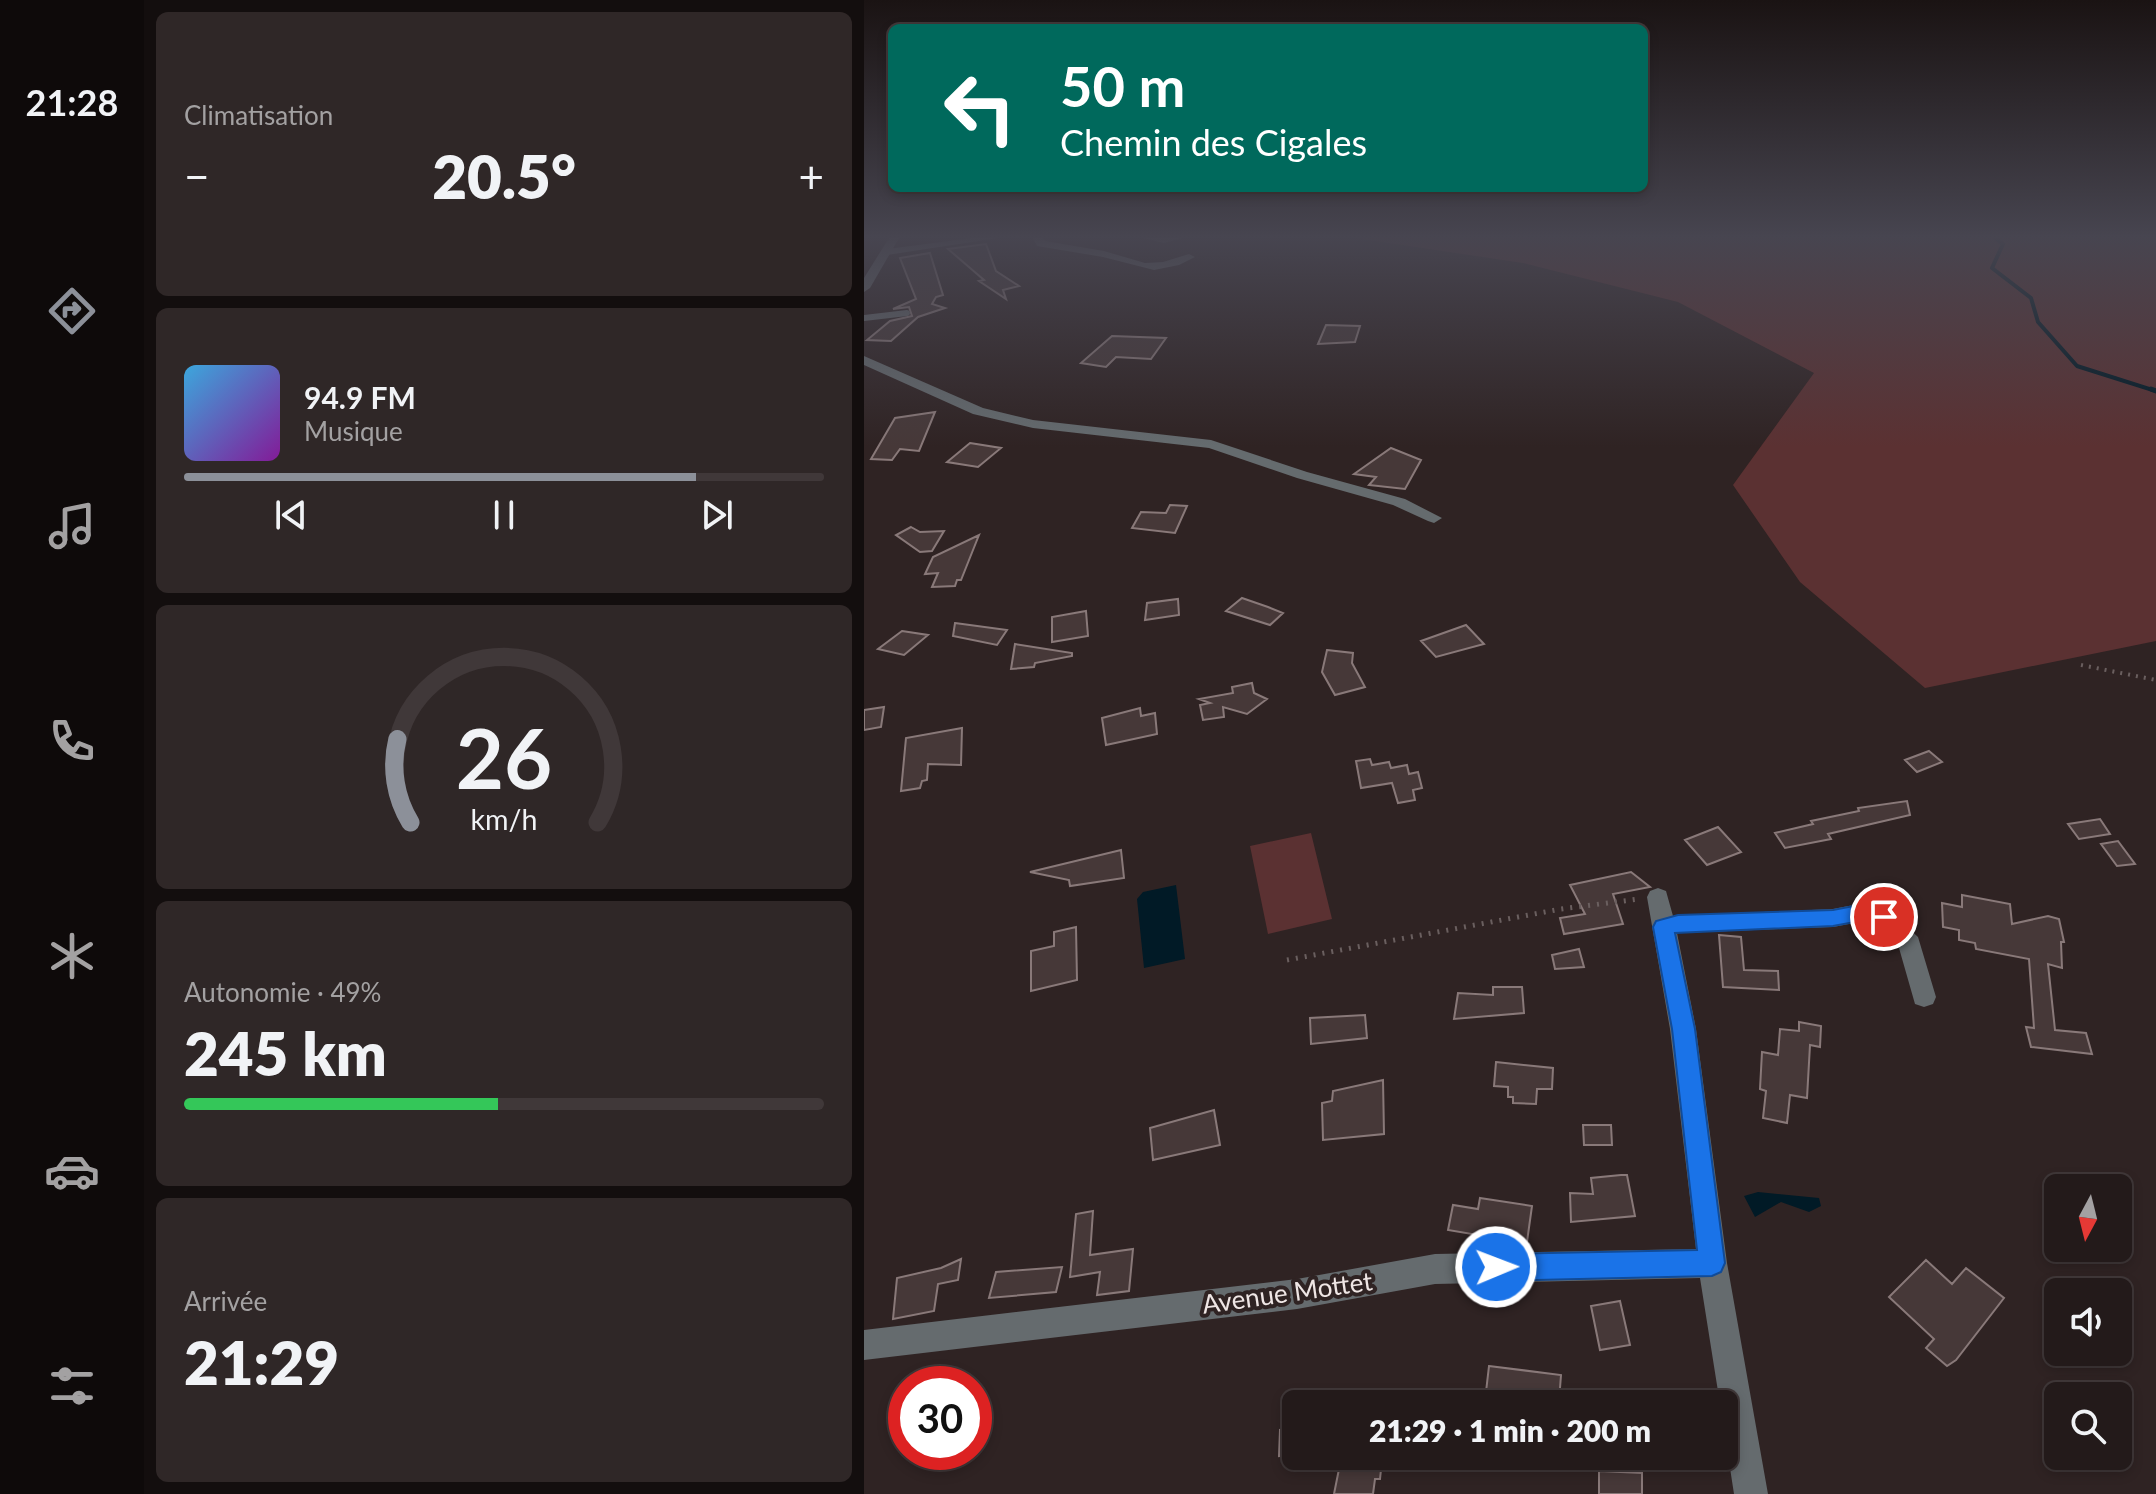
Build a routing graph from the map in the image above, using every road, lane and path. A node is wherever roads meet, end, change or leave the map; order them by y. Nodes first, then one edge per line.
1 (907, 313) dead end
2 (864, 318) edge
3 (864, 360) edge
4 (1434, 518) dead end
5 (2081, 665) dead end
6 (2156, 680) edge
7 (1658, 897) joint
8 (1664, 927) junction
9 (1287, 960) dead end
10 (1924, 997) dead end
11 (1712, 1263) junction
12 (864, 1345) edge
13 (1751, 1494) edge

1 - 2 lane
3 - 4 street
5 - 6 path
7 - 8 street
7 - 9 path
8 - 10 street
8 - 11 street
11 - 12 street, Avenue Mottet
11 - 13 street

